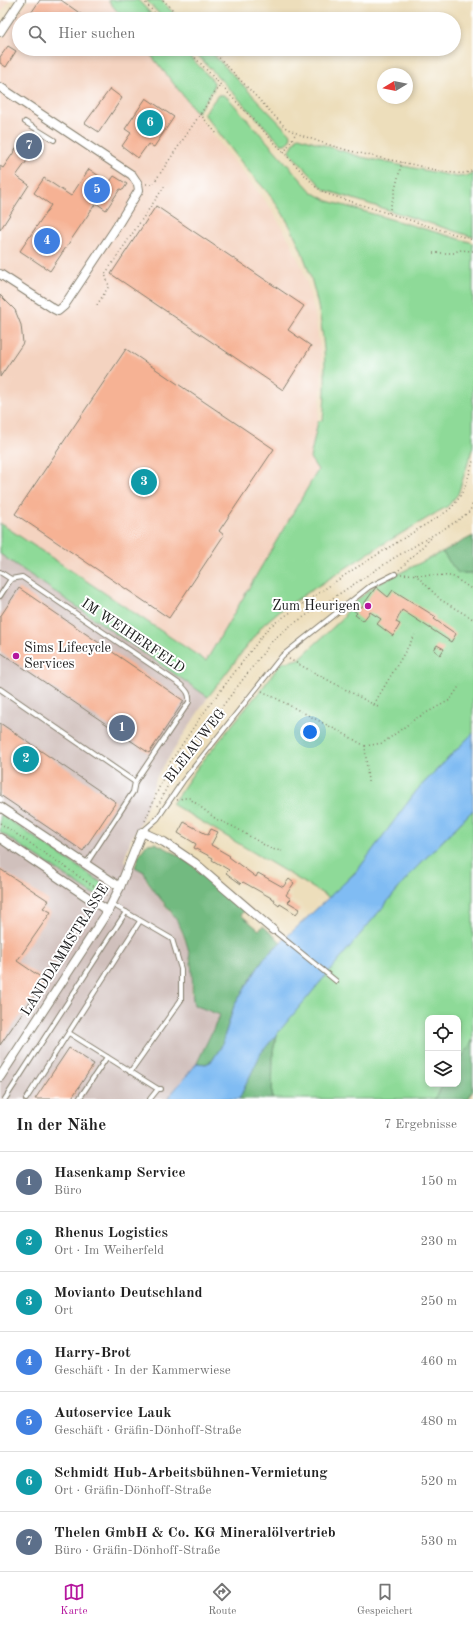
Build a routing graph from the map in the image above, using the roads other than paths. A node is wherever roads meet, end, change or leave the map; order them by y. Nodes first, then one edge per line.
1 (21, 0) edge
2 (13, 12) edge
3 (12, 14) edge
4 (0, 32) edge
5 (0, 87) edge
6 (25, 122) dead end
7 (54, 140) dead end
8 (0, 274) edge
9 (0, 572) edge
10 (395, 574) road end
11 (11, 579) junction
12 (0, 596) edge
13 (0, 690) edge
14 (135, 782) junction
15 (0, 807) edge
16 (142, 832) junction
17 (0, 838) edge
18 (86, 864) junction
19 (120, 887) junction
20 (110, 907) junction
21 (126, 912) junction
22 (140, 921) junction
23 (273, 930) joint
24 (336, 981) dead end
25 (69, 1033) junction
26 (107, 1057) junction
27 (130, 1072) junction
28 (0, 1077) edge
29 (5, 1099) edge
30 (26, 1099) edge
31 (78, 1099) edge
32 (150, 1099) edge

1 - 2 street
3 - 4 street
5 - 8 street
6 - 7 lane
9 - 11 lane, IM WEIHERFELD
10 - 16 lane, BLEIAUWEG
11 - 12 lane
11 - 14 lane, IM WEIHERFELD
13 - 14 lane
14 - 18 lane, IM WEIHERFELD
15 - 18 street
16 - 19 street, LANDDAMMSTRASSE
16 - 23 street
17 - 20 street
18 - 19 street
19 - 20 street, LANDDAMMSTRASSE
20 - 21 lane
20 - 28 street, LANDDAMMSTRASSE
21 - 22 lane
21 - 29 lane
22 - 25 lane
22 - 27 lane
23 - 24 lane
25 - 26 lane
25 - 30 lane
26 - 27 lane
26 - 31 lane
27 - 32 lane

